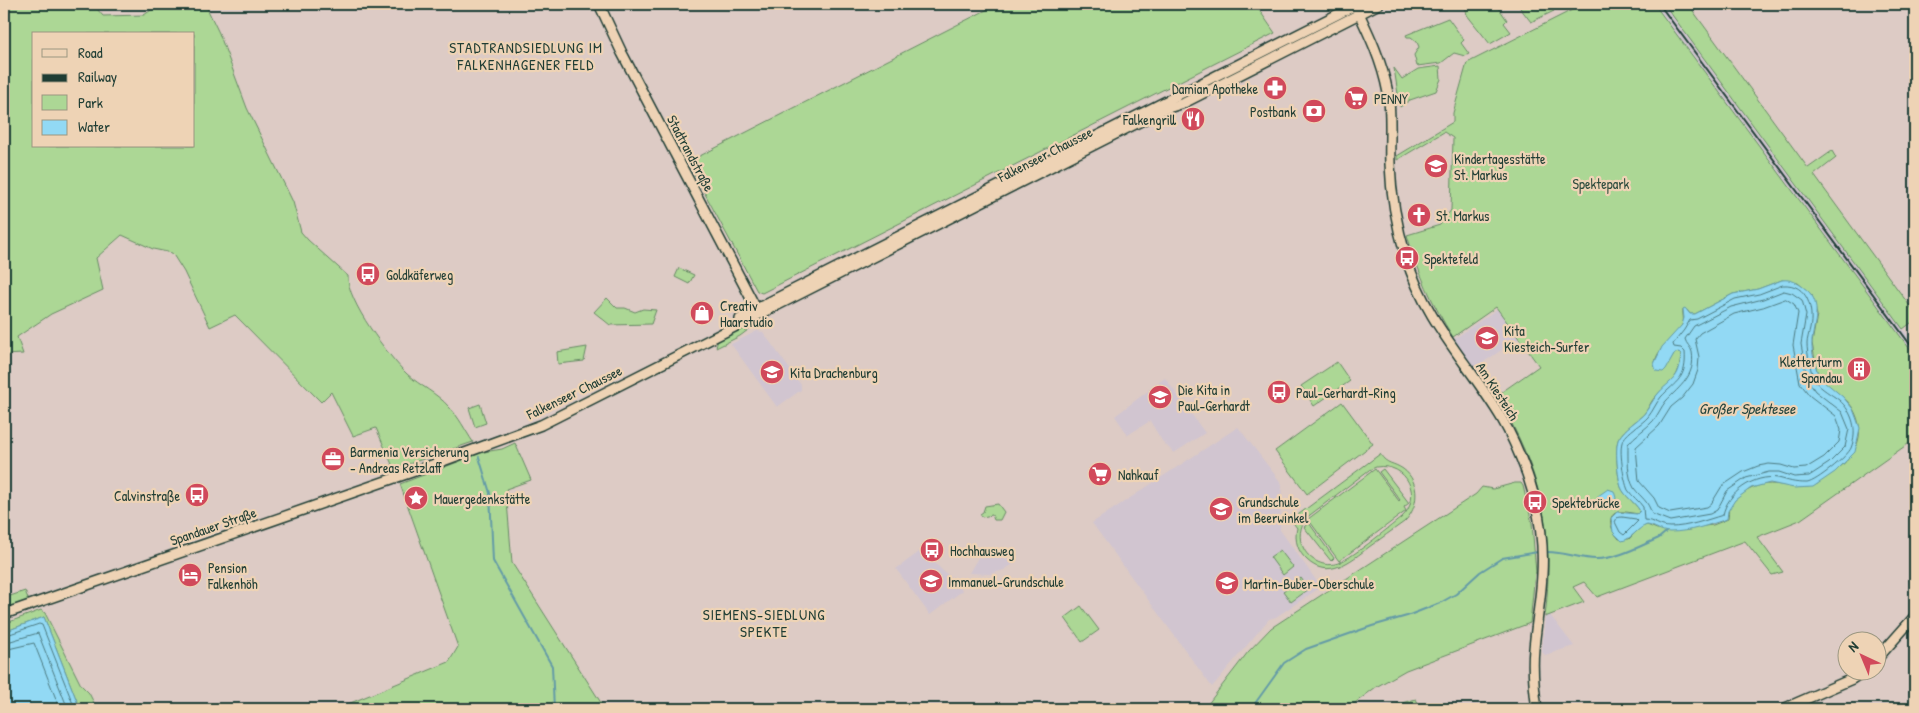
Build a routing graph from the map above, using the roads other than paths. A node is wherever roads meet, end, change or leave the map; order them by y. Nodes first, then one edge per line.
1 (599, 4) edge
2 (1356, 4) edge
3 (1379, 4) edge
4 (1360, 14) junction
5 (1059, 158) junction
6 (758, 311) junction
7 (432, 465) joint
8 (4, 614) edge
9 (1915, 616) edge
10 (1886, 649) edge
11 (1850, 680) edge
12 (1536, 709) edge
13 (1783, 709) edge

1 - 6 main road, Stadtrandstraße
2 - 4 main road, Am Kiesteich
2 - 5 main road, Falkenseer Chaussee
3 - 4 main road, Falkenseer Chaussee
4 - 5 main road, Falkenseer Chaussee
4 - 12 main road, Am Kiesteich
5 - 6 main road, Falkenseer Chaussee
6 - 7 main road, Falkenseer Chaussee
7 - 8 main road, Spandauer Straße
9 - 10 main road
11 - 13 main road

